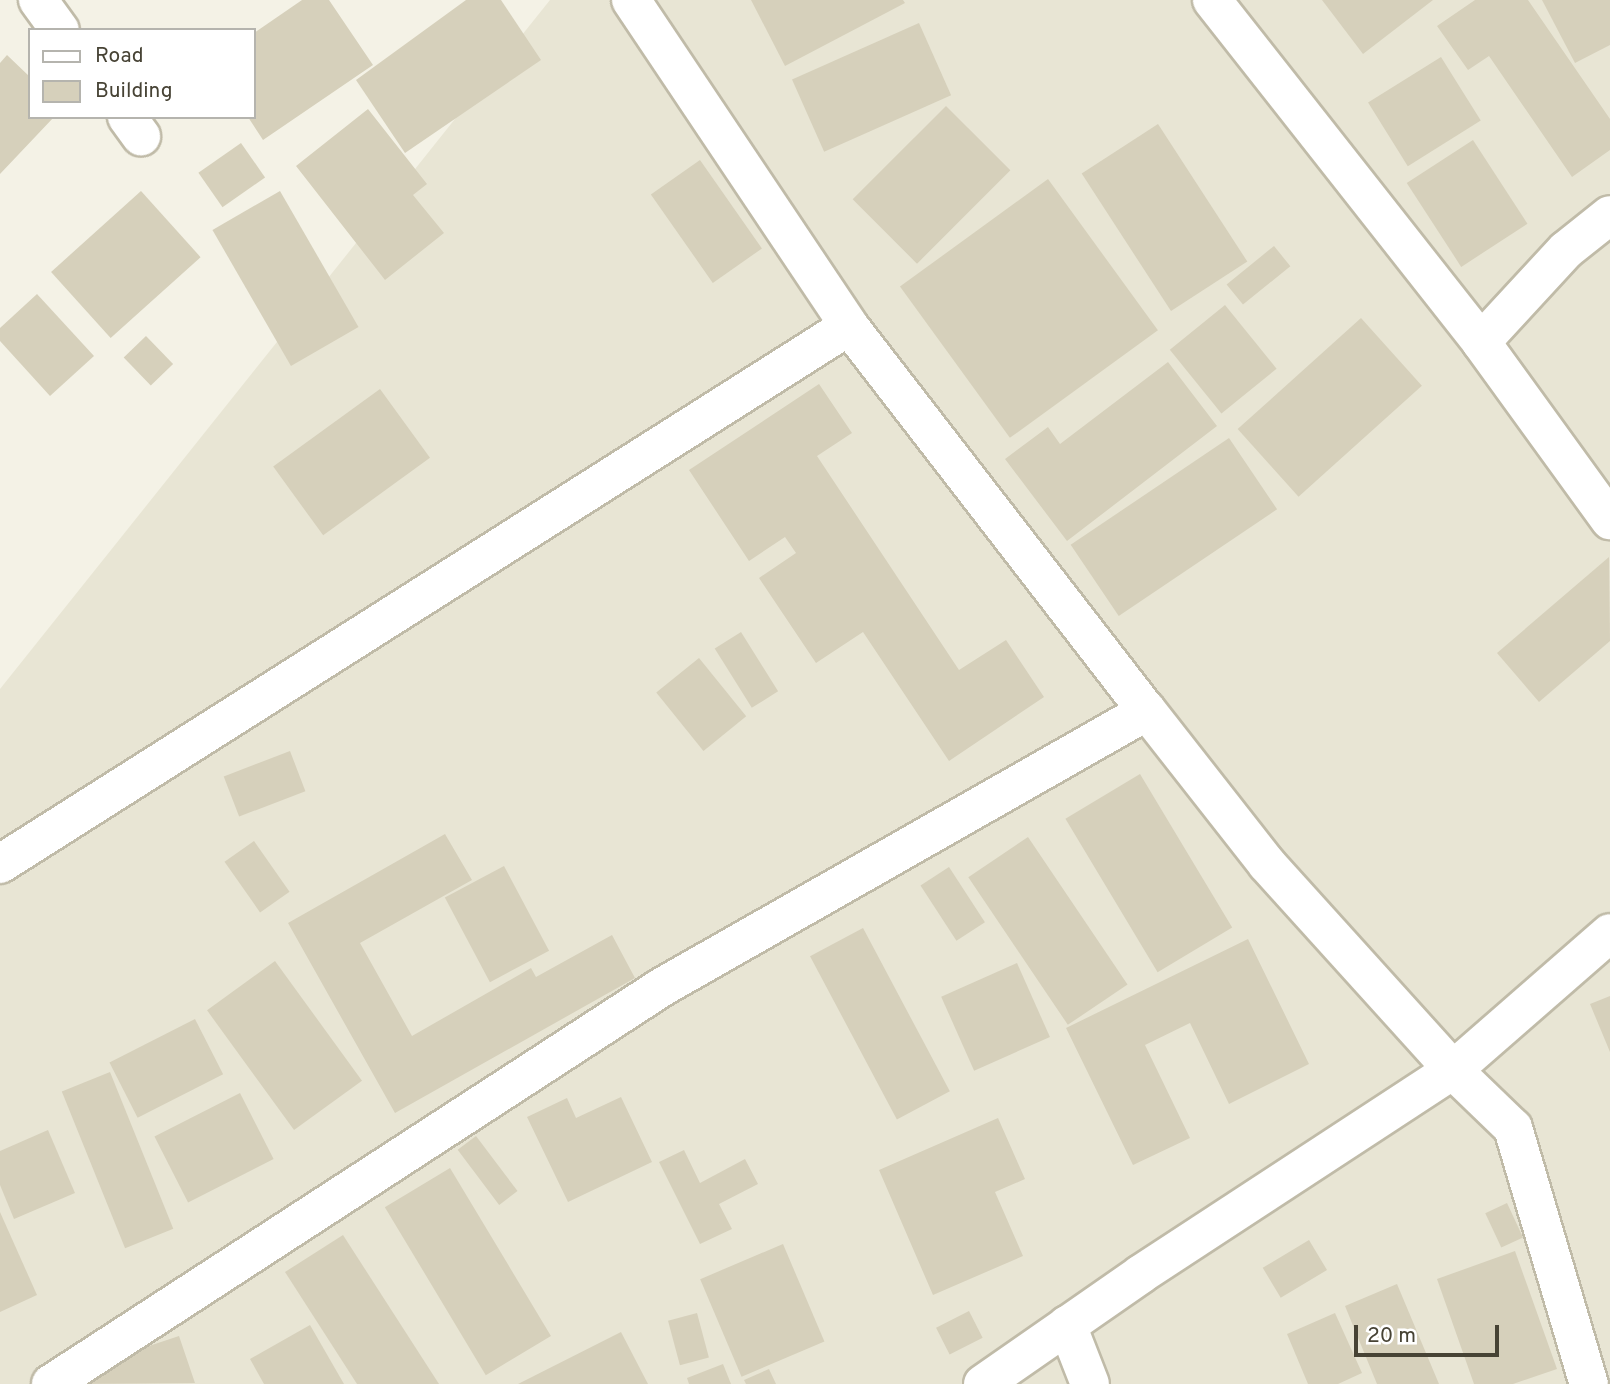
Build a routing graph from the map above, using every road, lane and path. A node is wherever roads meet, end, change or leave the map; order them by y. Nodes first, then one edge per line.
1 (38, 0) edge
2 (631, 0) edge
3 (1212, 0) edge
4 (59, 28) edge
5 (1610, 215) edge
6 (849, 326) junction
7 (1481, 342) junction
8 (1610, 520) edge
9 (1147, 711) junction
10 (0, 864) edge
11 (1610, 933) edge
12 (1453, 1070) junction
13 (1067, 1325) junction
14 (51, 1384) edge
15 (983, 1384) edge
16 (1090, 1384) edge
17 (1589, 1384) edge

1 - 4 street
2 - 6 street
3 - 7 street
5 - 7 street
6 - 9 street
6 - 10 street
7 - 8 street
9 - 12 street
9 - 14 street
11 - 12 street
12 - 13 street
12 - 17 street
13 - 15 street
13 - 16 street

